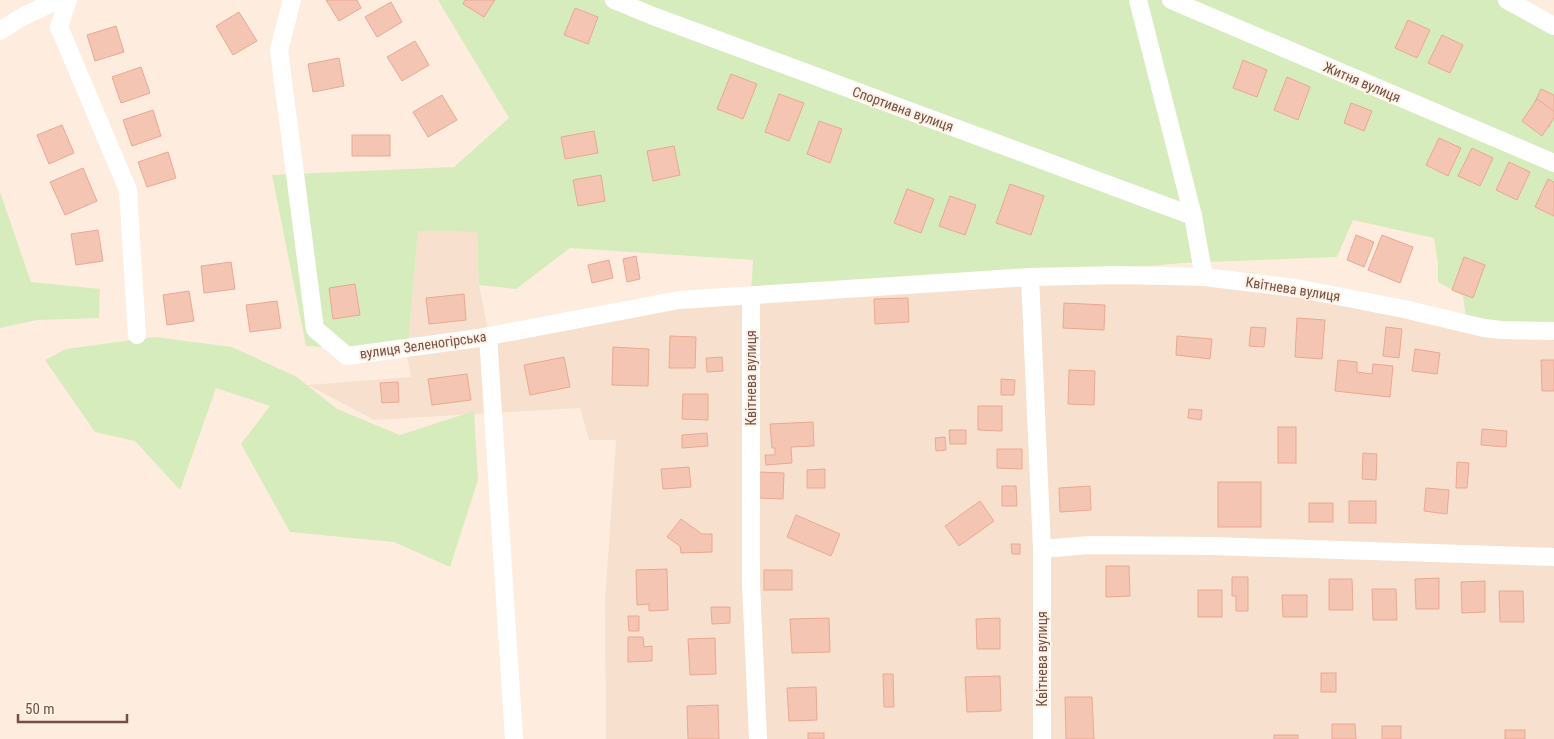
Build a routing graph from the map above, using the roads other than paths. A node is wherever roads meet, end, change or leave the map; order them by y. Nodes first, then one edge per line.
1 (58, 0) edge
2 (68, 0) edge
3 (292, 0) edge
4 (614, 0) edge
5 (1138, 0) edge
6 (1171, 0) edge
7 (1507, 0) edge
8 (1554, 26) edge
9 (0, 31) edge
10 (1554, 163) edge
11 (1193, 216) junction
12 (1030, 277) junction
13 (1204, 277) junction
14 (750, 296) junction
15 (1554, 331) edge
16 (137, 335) dead end
17 (488, 336) junction
18 (1042, 549) junction
19 (1554, 557) edge
20 (514, 739) edge
21 (758, 739) edge
22 (1042, 739) edge

1 - 9 street
2 - 16 street
3 - 17 street, вулиця Зеленогірська
4 - 11 street, Спортивна вулиця
5 - 11 street
6 - 10 street, Житня вулиця
7 - 8 street
11 - 13 street
12 - 13 street, Квітнева вулиця
12 - 14 street, Квітнева вулиця
12 - 18 street, Квітнева вулиця
13 - 15 street, Квітнева вулиця
14 - 17 street, вулиця Зеленогірська
14 - 21 street, Квітнева вулиця
17 - 20 street
18 - 19 street
18 - 22 street, Квітнева вулиця

